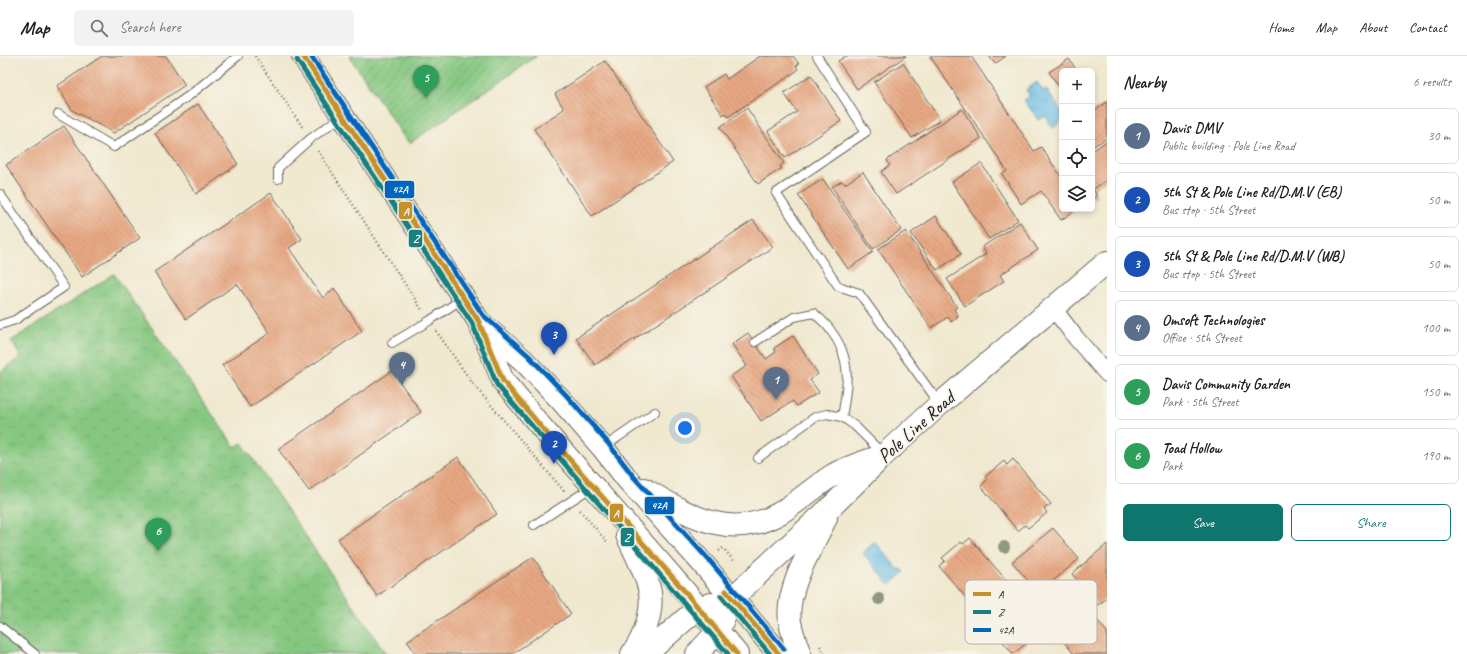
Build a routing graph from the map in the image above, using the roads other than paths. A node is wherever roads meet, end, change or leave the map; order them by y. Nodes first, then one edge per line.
1 (238, 56) edge
2 (303, 56) edge
3 (817, 56) edge
4 (58, 114) dead end
5 (342, 115) junction
6 (278, 179) dead end
7 (0, 194) edge
8 (1107, 262) edge
9 (464, 298) junction
10 (1053, 308) junction
11 (478, 320) junction
12 (0, 326) edge
13 (755, 342) dead end
14 (392, 343) dead end
15 (1107, 374) edge
16 (940, 404) junction
17 (655, 412) dead end
18 (842, 417) junction
19 (603, 448) junction
20 (884, 455) junction
21 (758, 458) dead end
22 (628, 480) junction
23 (593, 486) junction
24 (832, 506) junction
25 (616, 512) junction
26 (534, 525) dead end
27 (732, 598) junction
28 (698, 608) junction
29 (0, 626) edge
30 (718, 631) junction
31 (35, 654) edge
32 (632, 654) edge
33 (646, 654) edge
34 (698, 654) edge
35 (737, 654) edge
36 (779, 654) edge
37 (800, 654) edge

1 - 4 lane
2 - 5 main road
3 - 16 lane
5 - 6 lane
5 - 9 main road
7 - 12 lane
8 - 10 main road, Pole Line Road
9 - 11 main road
9 - 14 lane
10 - 15 street
10 - 16 main road, Pole Line Road
11 - 19 main road
11 - 23 main road
13 - 18 lane
16 - 20 main road, Pole Line Road
17 - 19 lane
18 - 20 lane
18 - 21 lane
19 - 22 main road
20 - 22 main road
20 - 24 main road, Pole Line Road
22 - 27 main road
23 - 25 main road
23 - 26 lane
24 - 27 main road, Pole Line Road
24 - 37 main road
25 - 28 main road
25 - 32 main road
27 - 28 main road, Pole Line Road
27 - 30 main road, Pole Line Road
27 - 36 main road
28 - 30 main road
28 - 33 main road, Pole Line Road
29 - 31 lane
30 - 34 main road, Pole Line Road
30 - 35 main road

